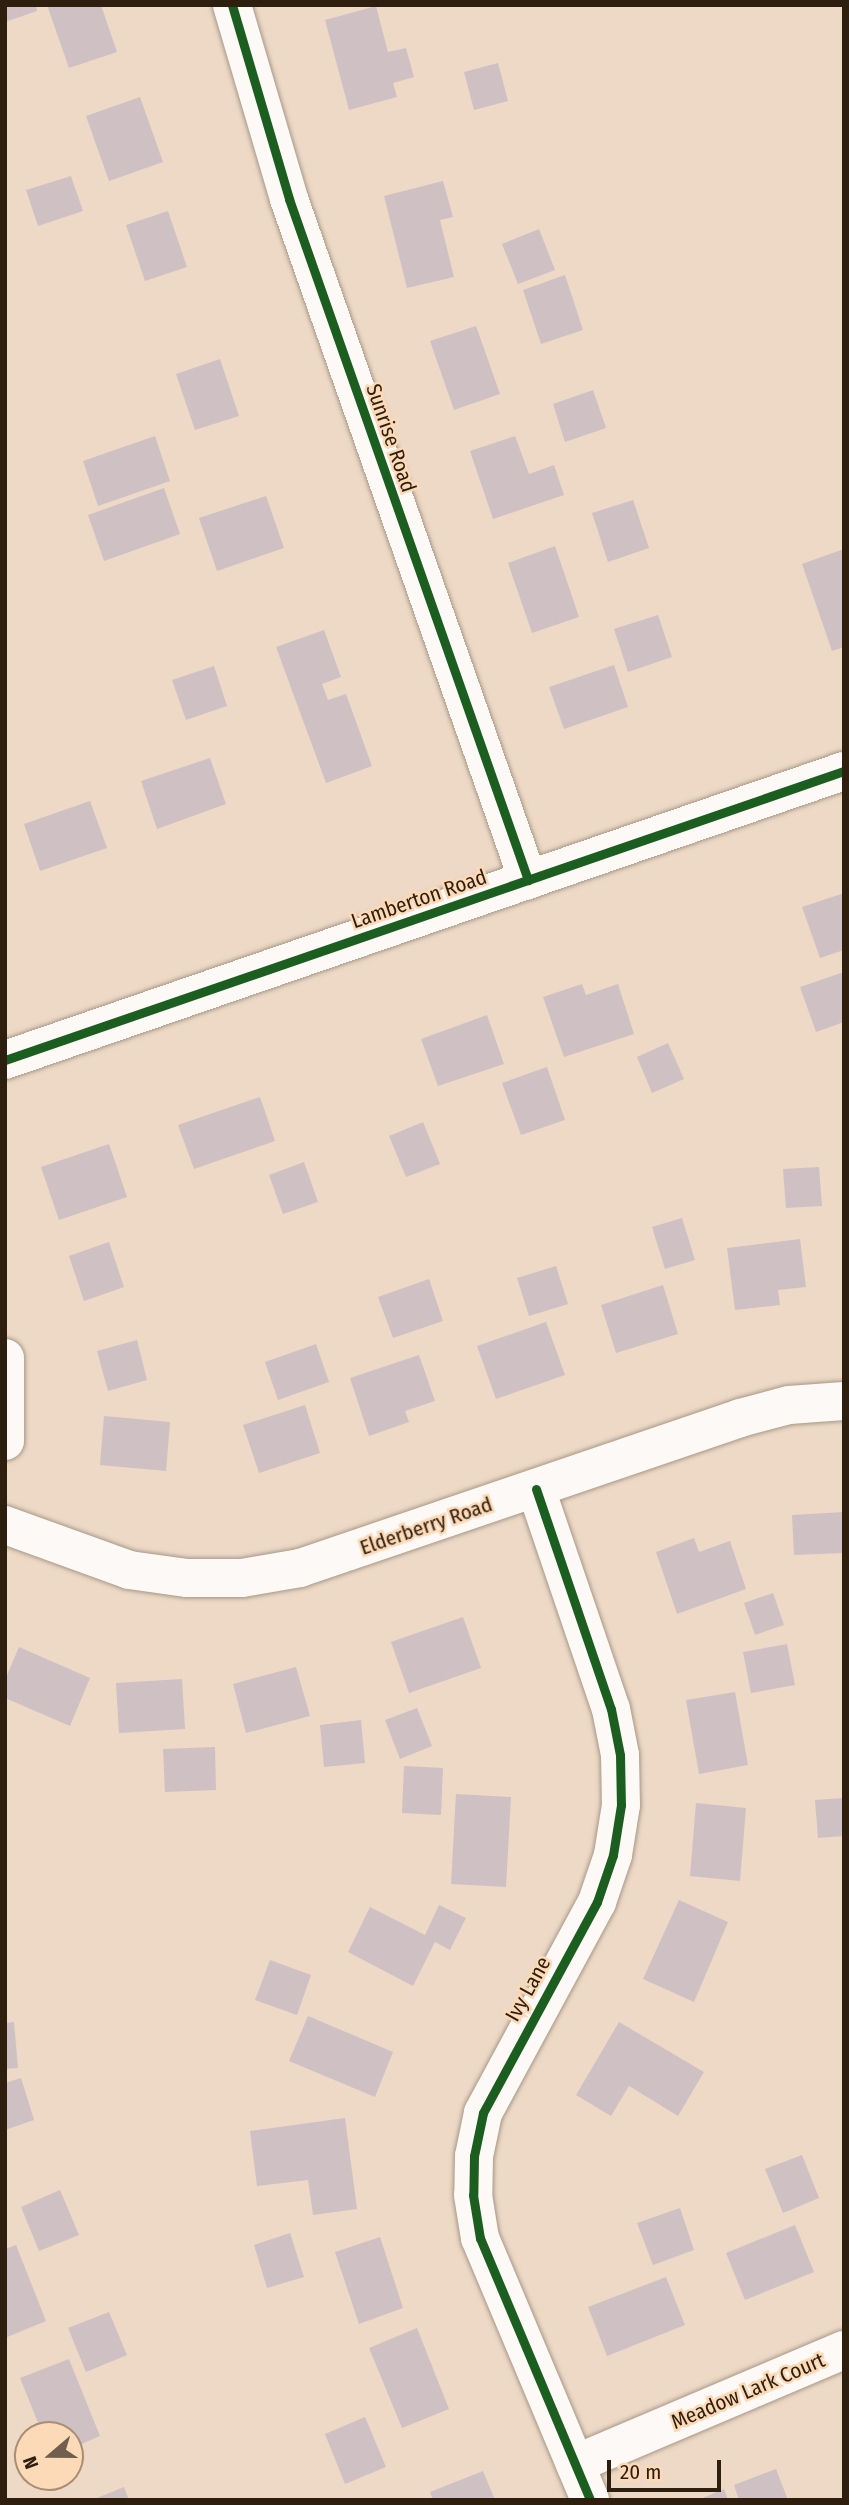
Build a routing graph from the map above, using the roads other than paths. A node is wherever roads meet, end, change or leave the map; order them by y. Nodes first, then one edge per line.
1 (232, 5) edge
2 (844, 771) edge
3 (528, 880) junction
4 (5, 1060) edge
5 (5, 1358) edge
6 (844, 1401) edge
7 (5, 1441) edge
8 (536, 1489) junction
9 (5, 1525) edge
10 (844, 2350) edge
11 (575, 2464) junction
12 (590, 2500) edge

1 - 3 street, Sunrise Road
2 - 3 street, Lamberton Road
3 - 4 street, Lamberton Road
5 - 7 street
6 - 8 street, Elderberry Road
8 - 9 street, Elderberry Road
8 - 11 street, Ivy Lane
10 - 11 street, Meadow Lark Court
11 - 12 street, Ivy Lane

